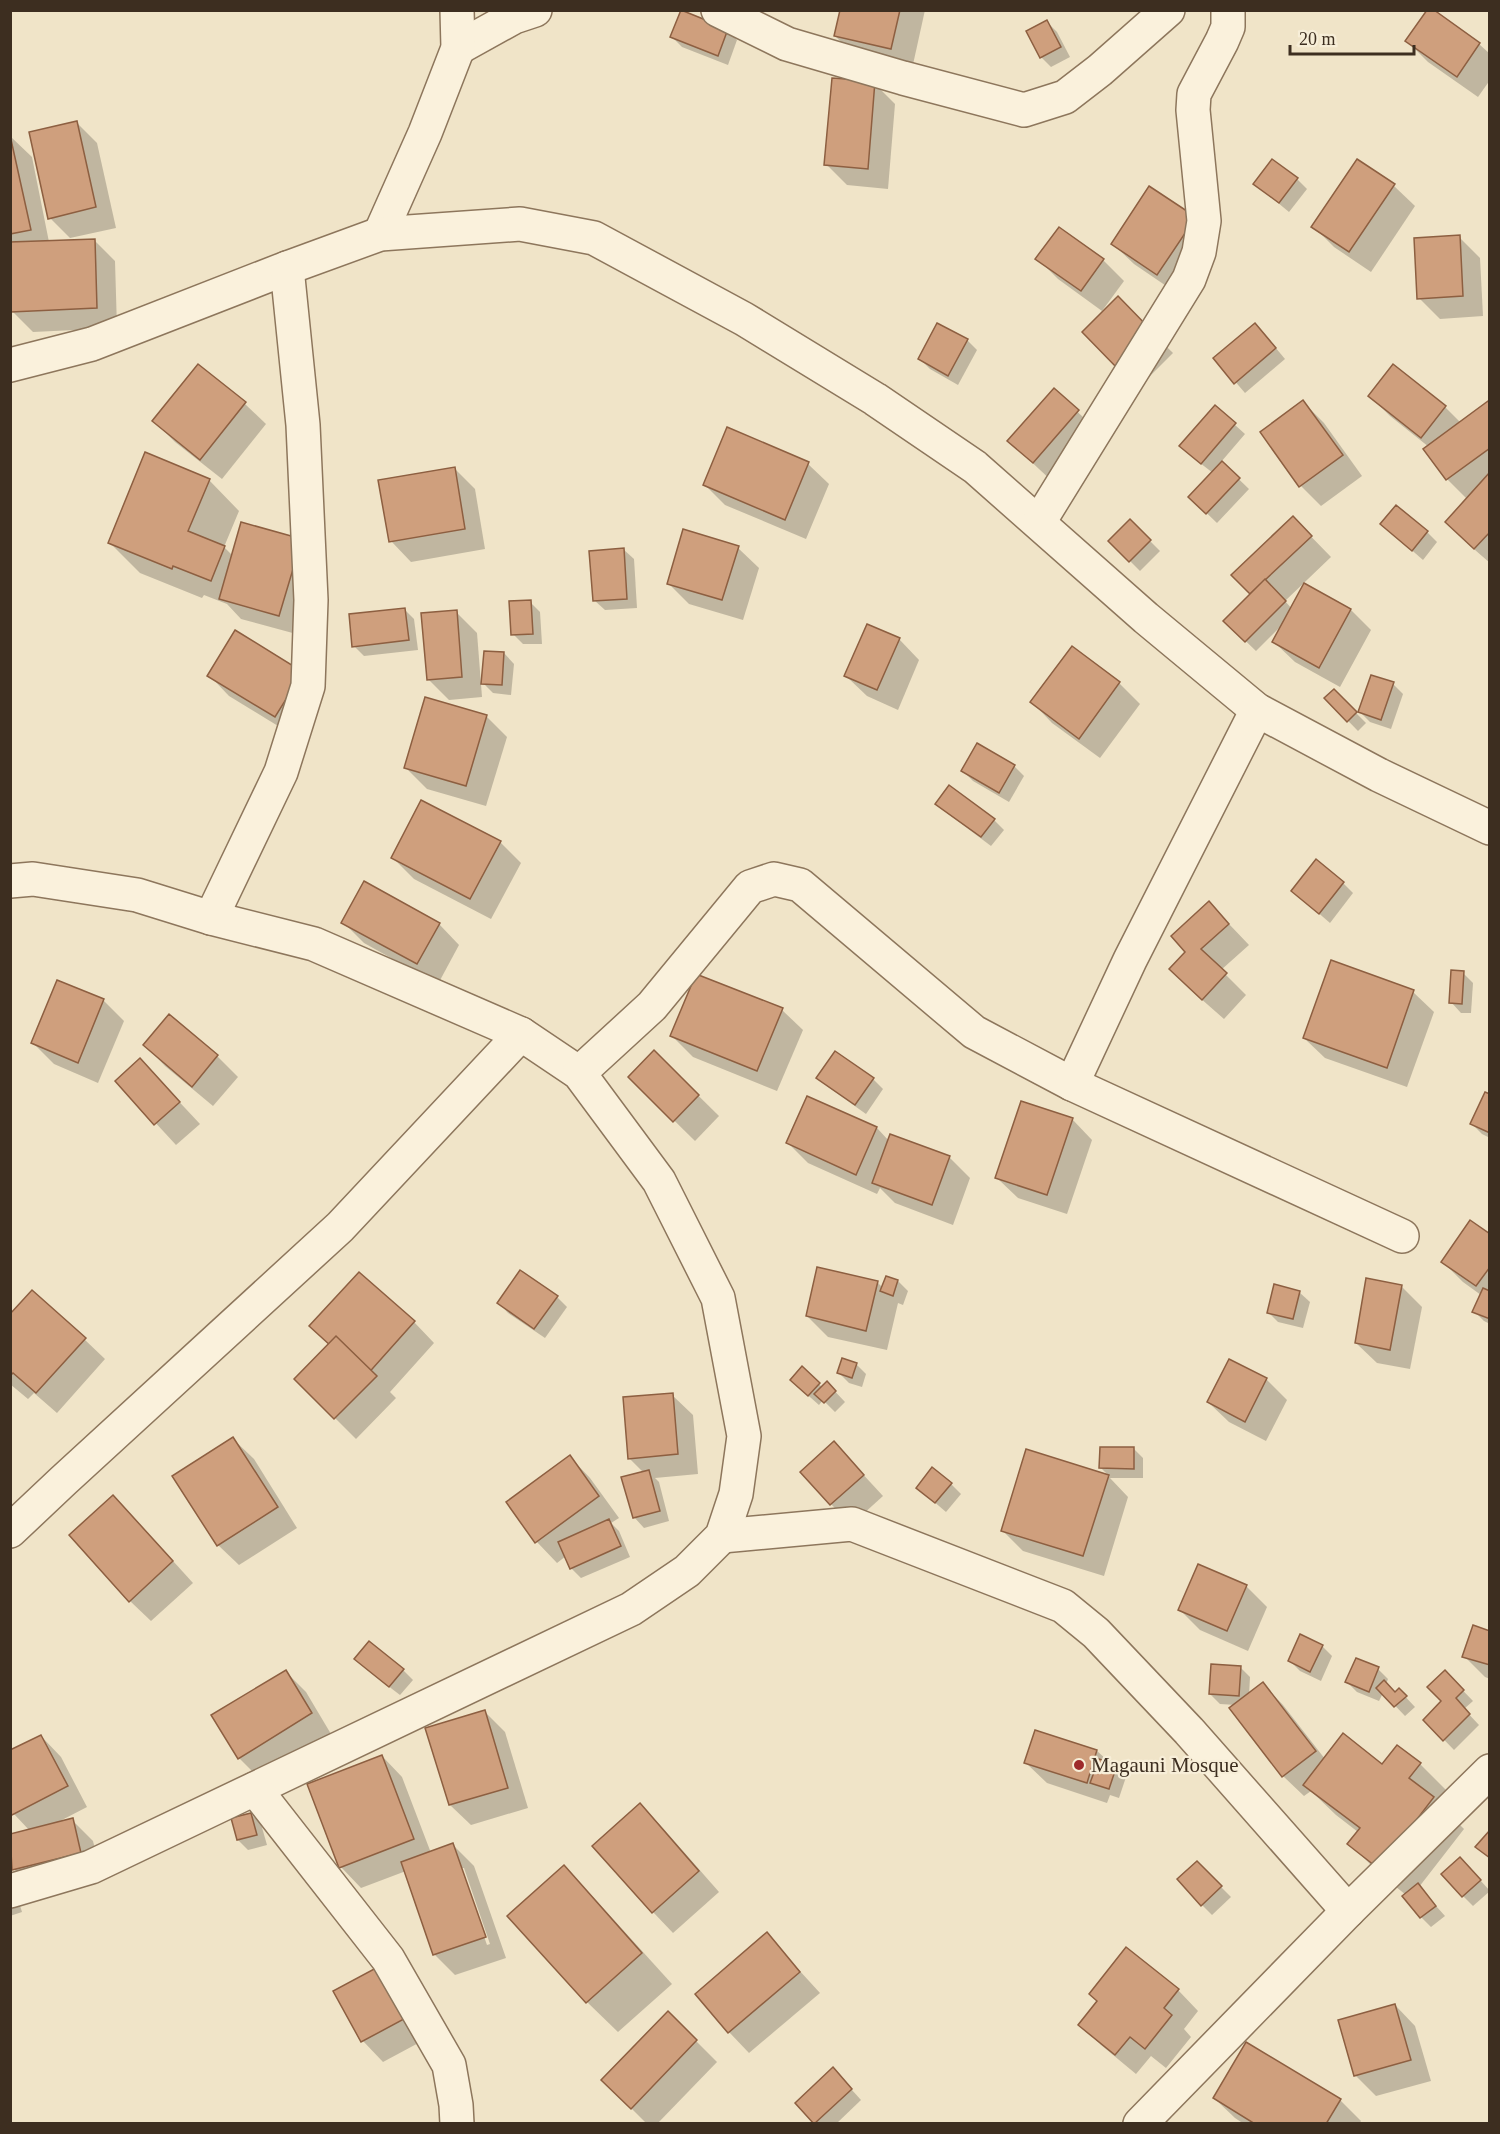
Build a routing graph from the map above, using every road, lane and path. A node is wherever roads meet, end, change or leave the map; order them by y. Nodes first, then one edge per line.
1 (457, 10) edge
2 (535, 10) edge
3 (718, 10) edge
4 (1168, 10) edge
5 (1227, 10) edge
6 (458, 48) junction
7 (380, 234) junction
8 (287, 268) junction
9 (10, 365) edge
10 (1039, 522) junction
11 (1257, 710) junction
12 (1490, 828) edge
13 (10, 881) edge
14 (211, 918) junction
15 (521, 1034) junction
16 (579, 1073) junction
17 (1072, 1084) junction
18 (1402, 1236) dead end
19 (10, 1531) edge
20 (722, 1536) junction
21 (1490, 1771) edge
22 (255, 1789) junction
23 (10, 1891) edge
24 (1348, 1911) junction
25 (457, 2124) edge
26 (1140, 2124) edge

1 - 6 street
2 - 6 street
3 - 4 street
5 - 10 street
6 - 7 street
7 - 8 street
7 - 10 street
8 - 9 street
8 - 14 street
10 - 11 street
11 - 12 street
11 - 17 street
13 - 14 street
14 - 15 street
15 - 16 street
15 - 19 street
16 - 17 street
16 - 20 street
17 - 18 street
20 - 22 street
20 - 24 street
21 - 24 street
22 - 23 street
22 - 25 street
24 - 26 street

